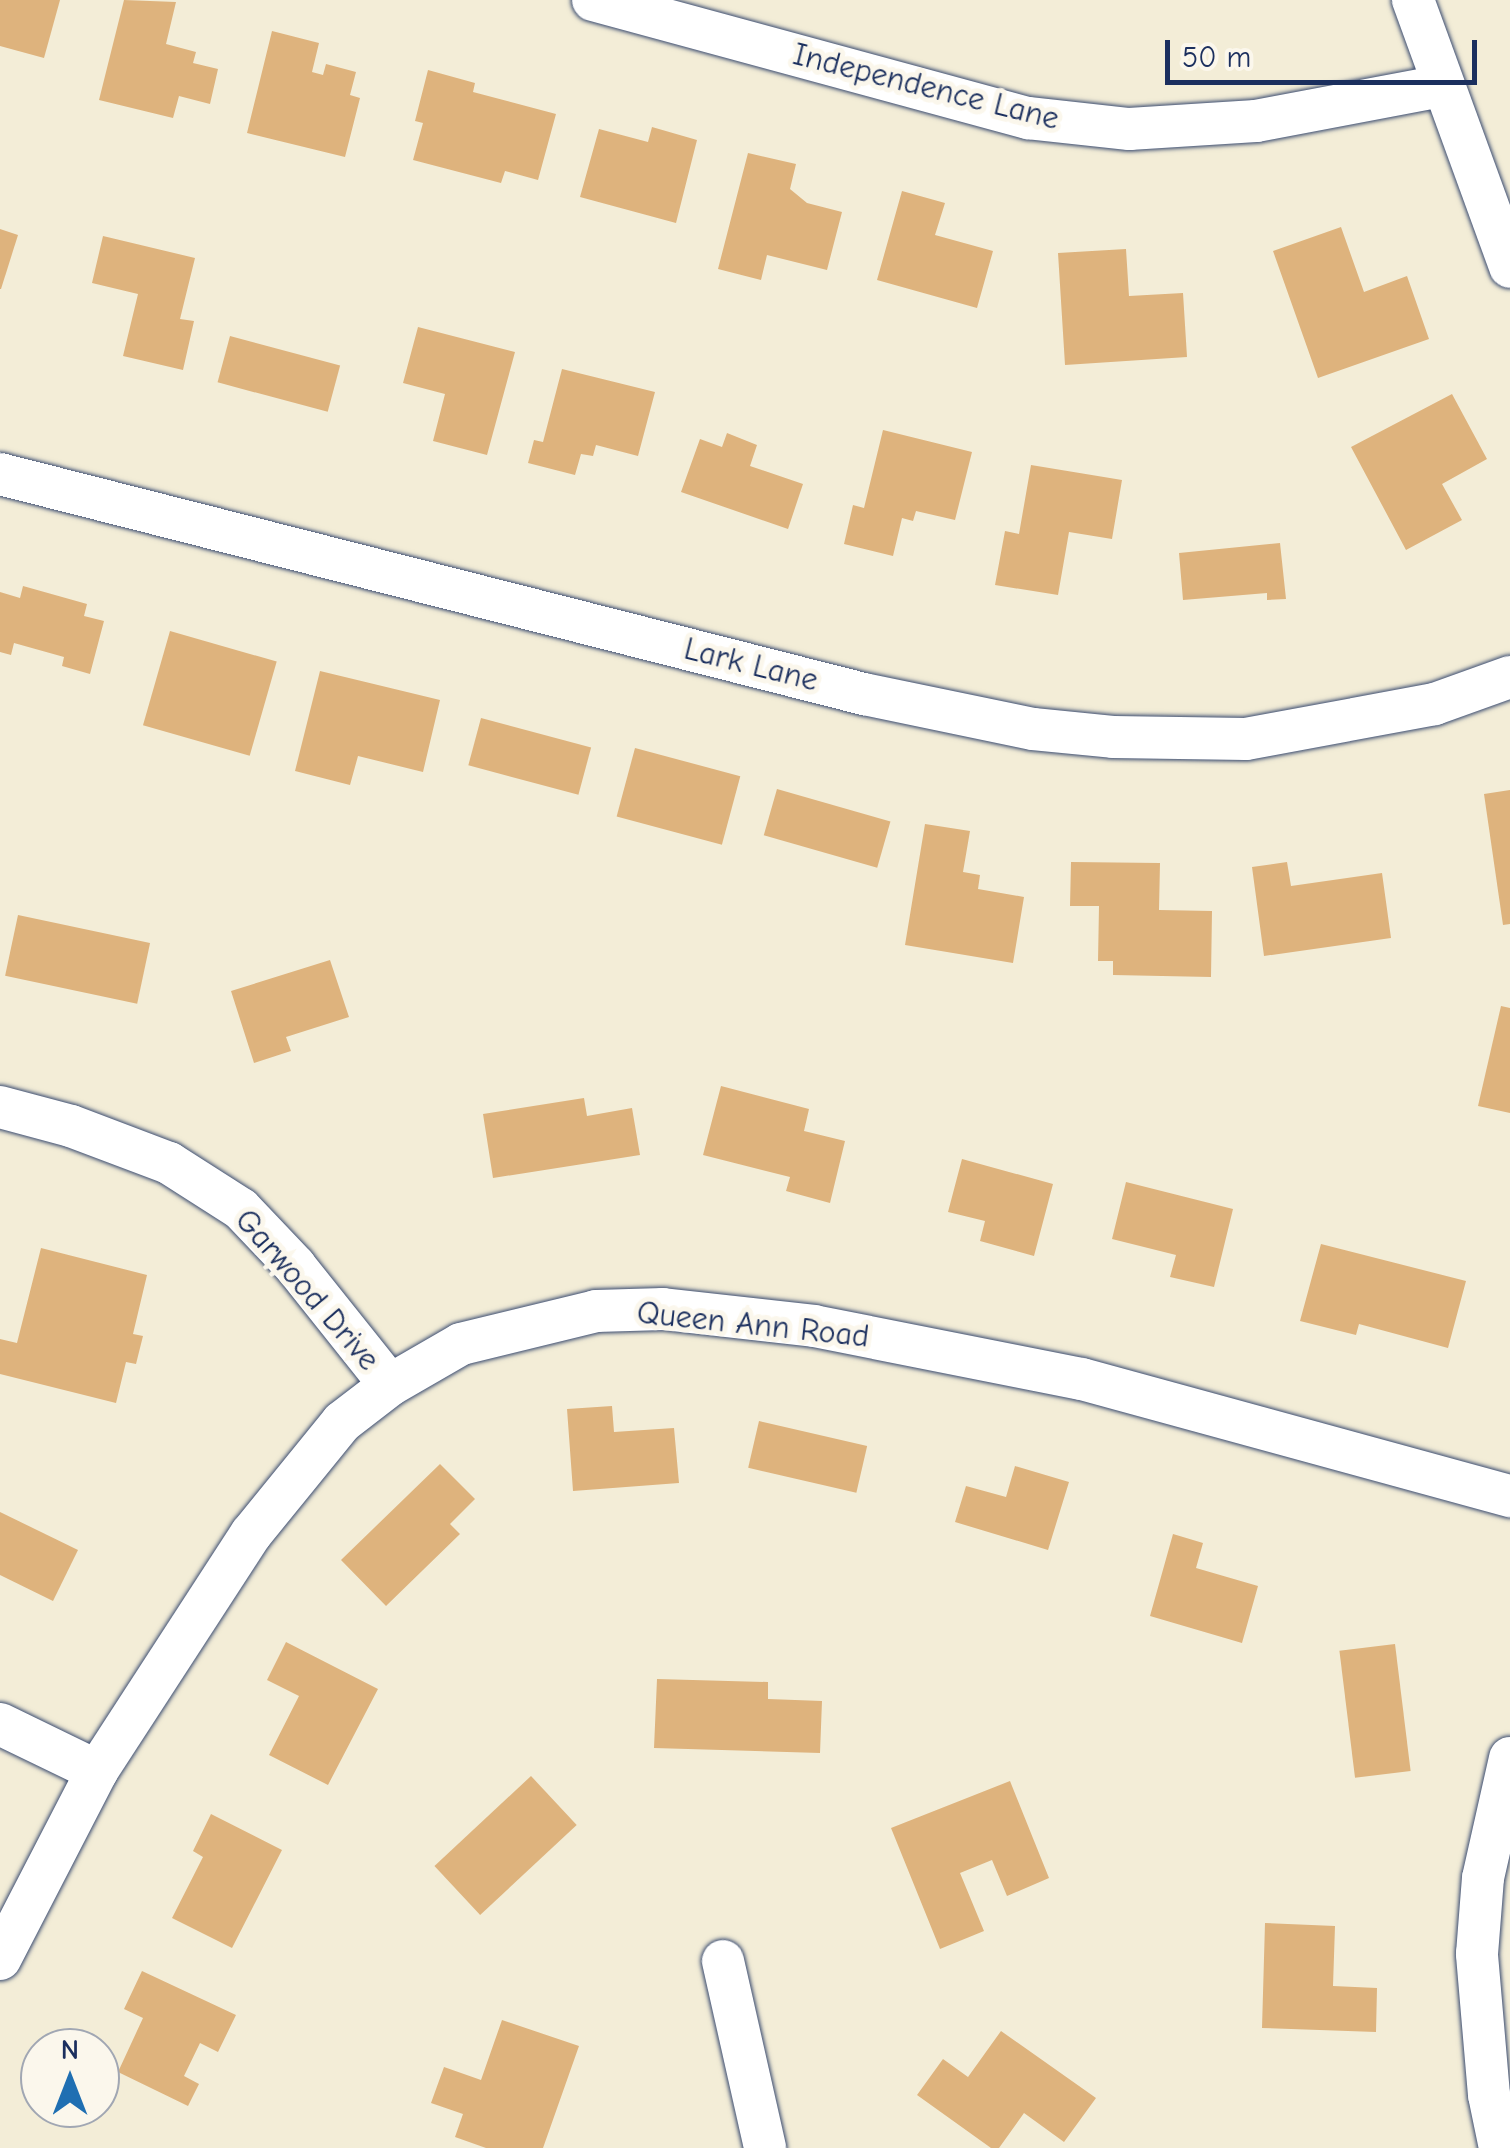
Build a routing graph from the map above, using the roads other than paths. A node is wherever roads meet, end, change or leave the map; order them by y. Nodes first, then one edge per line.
1 (594, 0) edge
2 (1413, 0) edge
3 (1441, 86) junction
4 (1510, 267) edge
5 (0, 474) edge
6 (1510, 677) edge
7 (0, 1107) edge
8 (390, 1386) junction
9 (1510, 1496) edge
10 (0, 1724) edge
11 (1510, 1758) edge
12 (97, 1771) junction
13 (0, 1959) edge
14 (723, 1961) dead end
15 (765, 2148) edge
16 (1500, 2148) edge

1 - 3 street, Independence Lane
2 - 3 street
3 - 4 street
5 - 6 street, Lark Lane
7 - 8 street, Garwood Drive
8 - 9 street, Queen Ann Road
8 - 12 street, Queen Ann Road
10 - 12 street
11 - 16 street
12 - 13 street, Queen Ann Road
14 - 15 street

